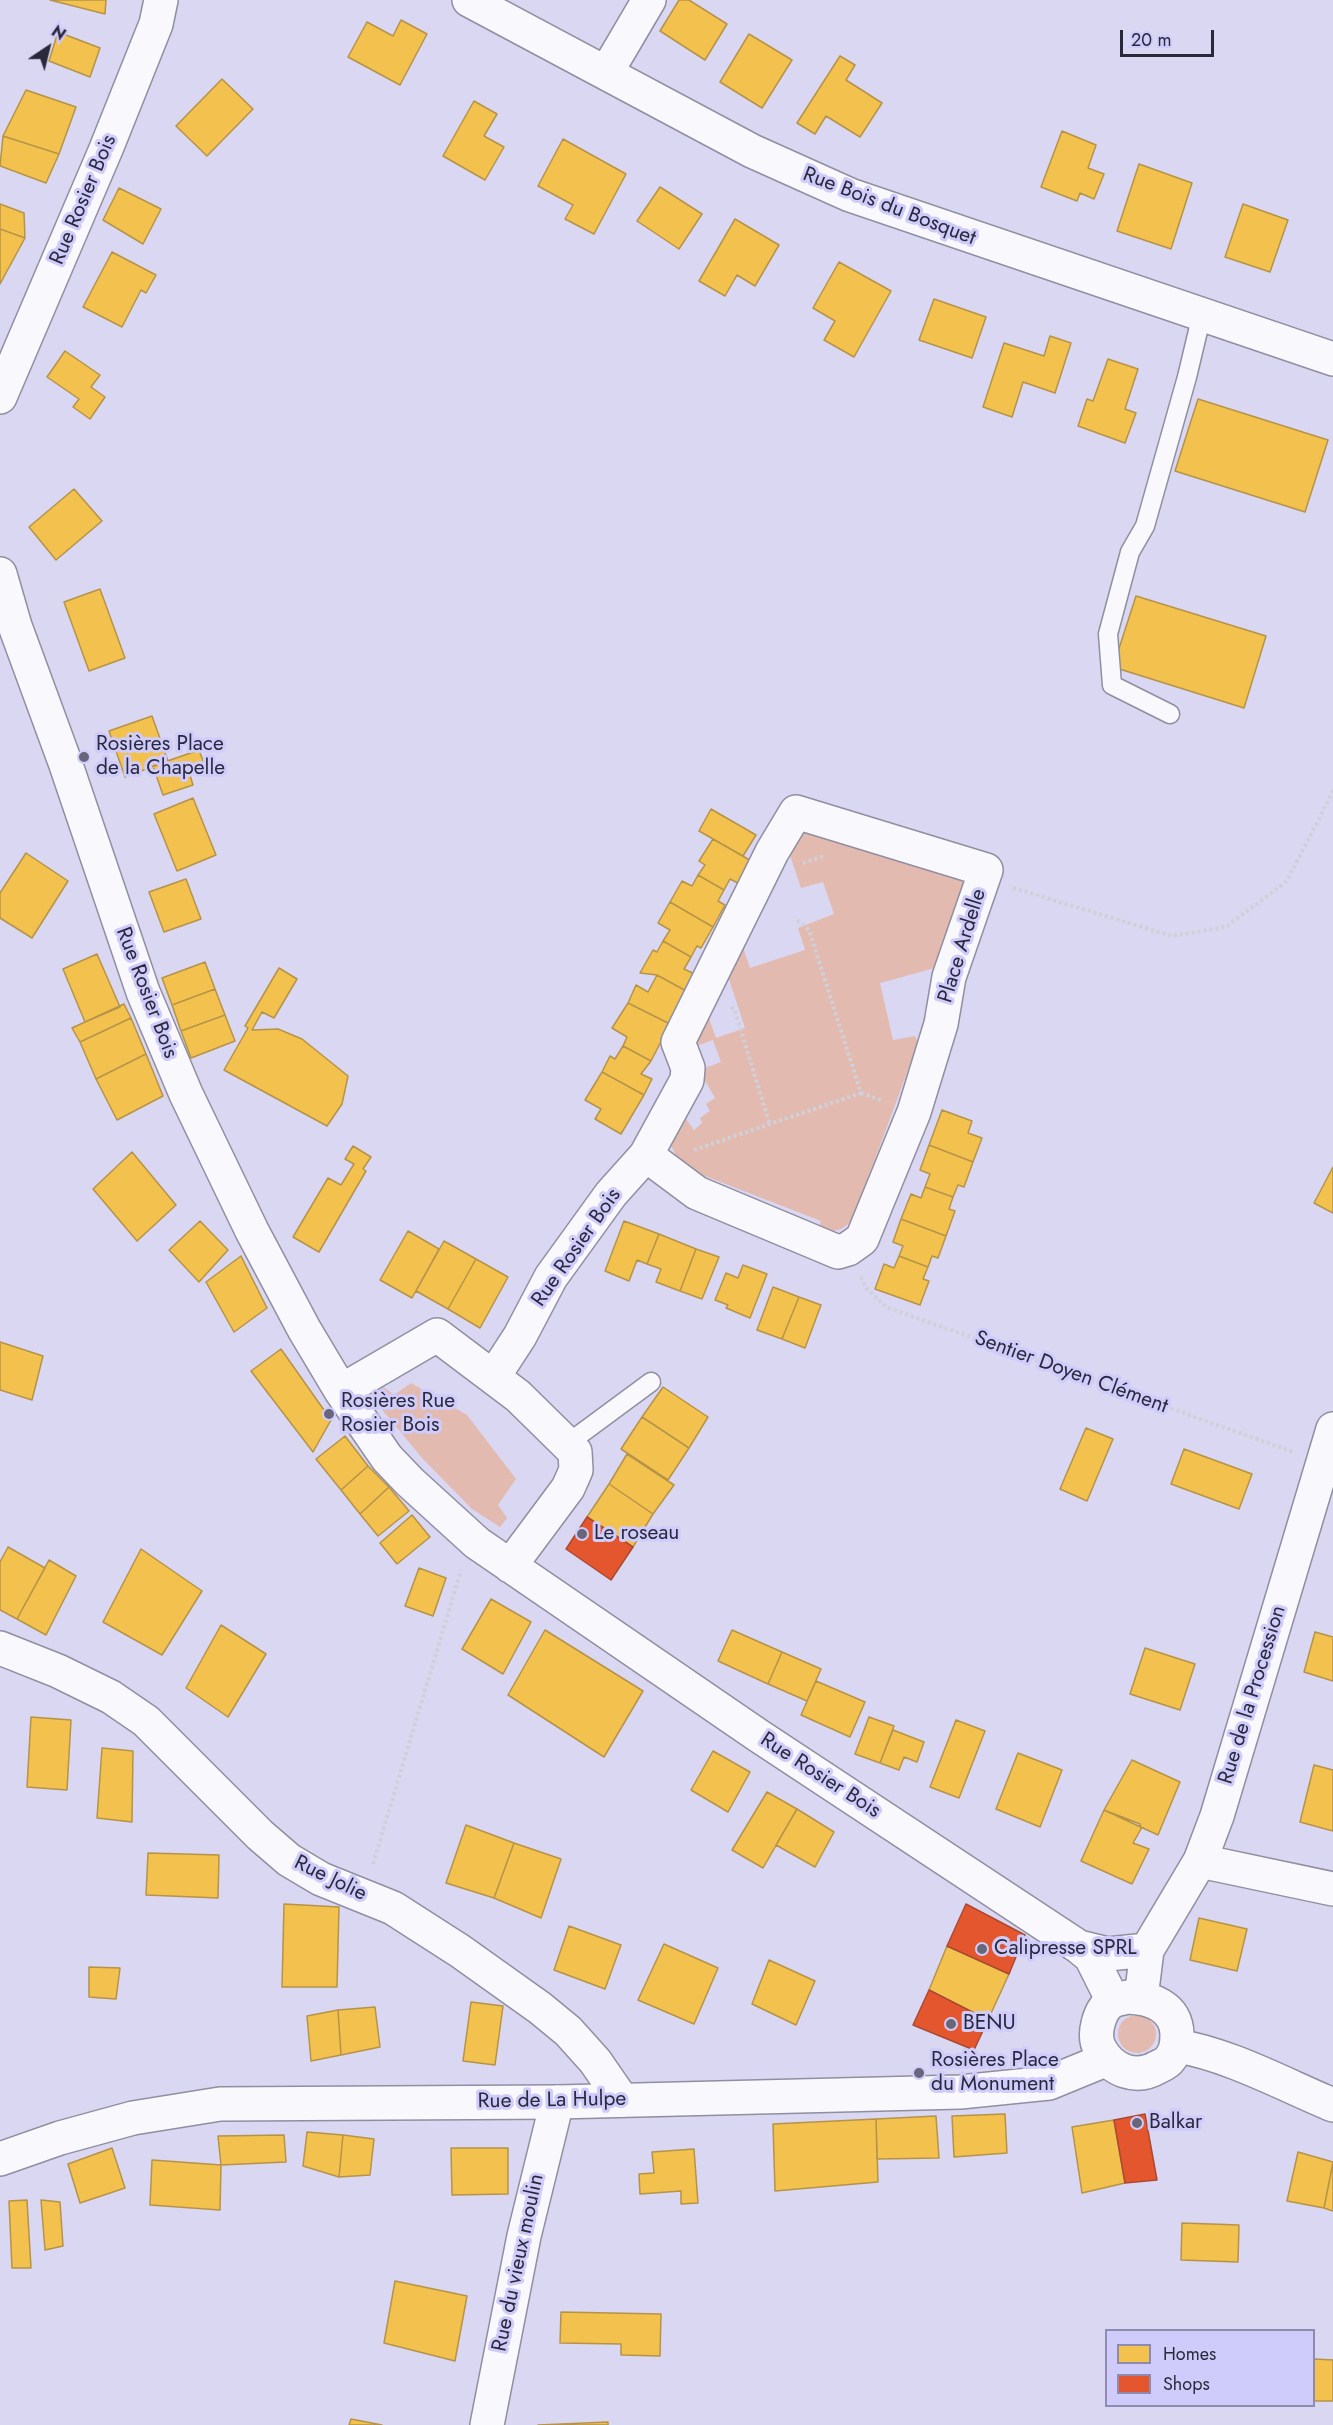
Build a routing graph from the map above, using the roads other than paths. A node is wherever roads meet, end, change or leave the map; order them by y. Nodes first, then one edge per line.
1 (161, 0) edge
2 (469, 0) edge
3 (649, 0) edge
4 (606, 73) junction
5 (1202, 314) junction
6 (1333, 359) edge
7 (0, 397) edge
8 (0, 574) edge
9 (8, 626) edge
10 (1170, 714) dead end
11 (653, 1160) junction
12 (494, 1376) junction
13 (651, 1382) dead end
14 (342, 1391) junction
15 (1333, 1429) edge
16 (567, 1444) junction
17 (510, 1566) junction
18 (0, 1648) edge
19 (1200, 1861) junction
20 (1333, 1889) edge
21 (1079, 1947) junction
22 (1147, 1950) junction
23 (1127, 1999) junction
24 (1177, 2046) junction
25 (1105, 2060) junction
26 (622, 2100) junction
27 (557, 2102) junction
28 (1333, 2105) edge
29 (0, 2159) edge
30 (487, 2425) edge

1 - 7 street, Rue Rosier Bois
2 - 4 street, Rue Bois du Bosquet
3 - 4 street
4 - 5 street, Rue Bois du Bosquet
5 - 6 street, Rue Bois du Bosquet
5 - 10 lane
8 - 9 street, Rue Rosier Bois
9 - 14 street, Rue Rosier Bois
11 - 11 street, Place Ardelle
11 - 12 street, Rue Rosier Bois
12 - 14 street
12 - 16 street
13 - 16 lane
14 - 17 street, Rue Rosier Bois
15 - 19 street, Rue de la Procession
16 - 17 street
17 - 21 street, Rue Rosier Bois
18 - 26 street, Rue Jolie
19 - 20 street
19 - 22 street, Rue de la Procession
21 - 22 street
21 - 23 street, Rue Rosier Bois
22 - 23 street, Rue de la Procession
23 - 24 street
23 - 25 street
24 - 25 street
24 - 28 street
25 - 26 street, Rue de La Hulpe
26 - 27 street, Rue de La Hulpe
27 - 29 street, Rue de La Hulpe
27 - 30 street, Rue du vieux moulin

